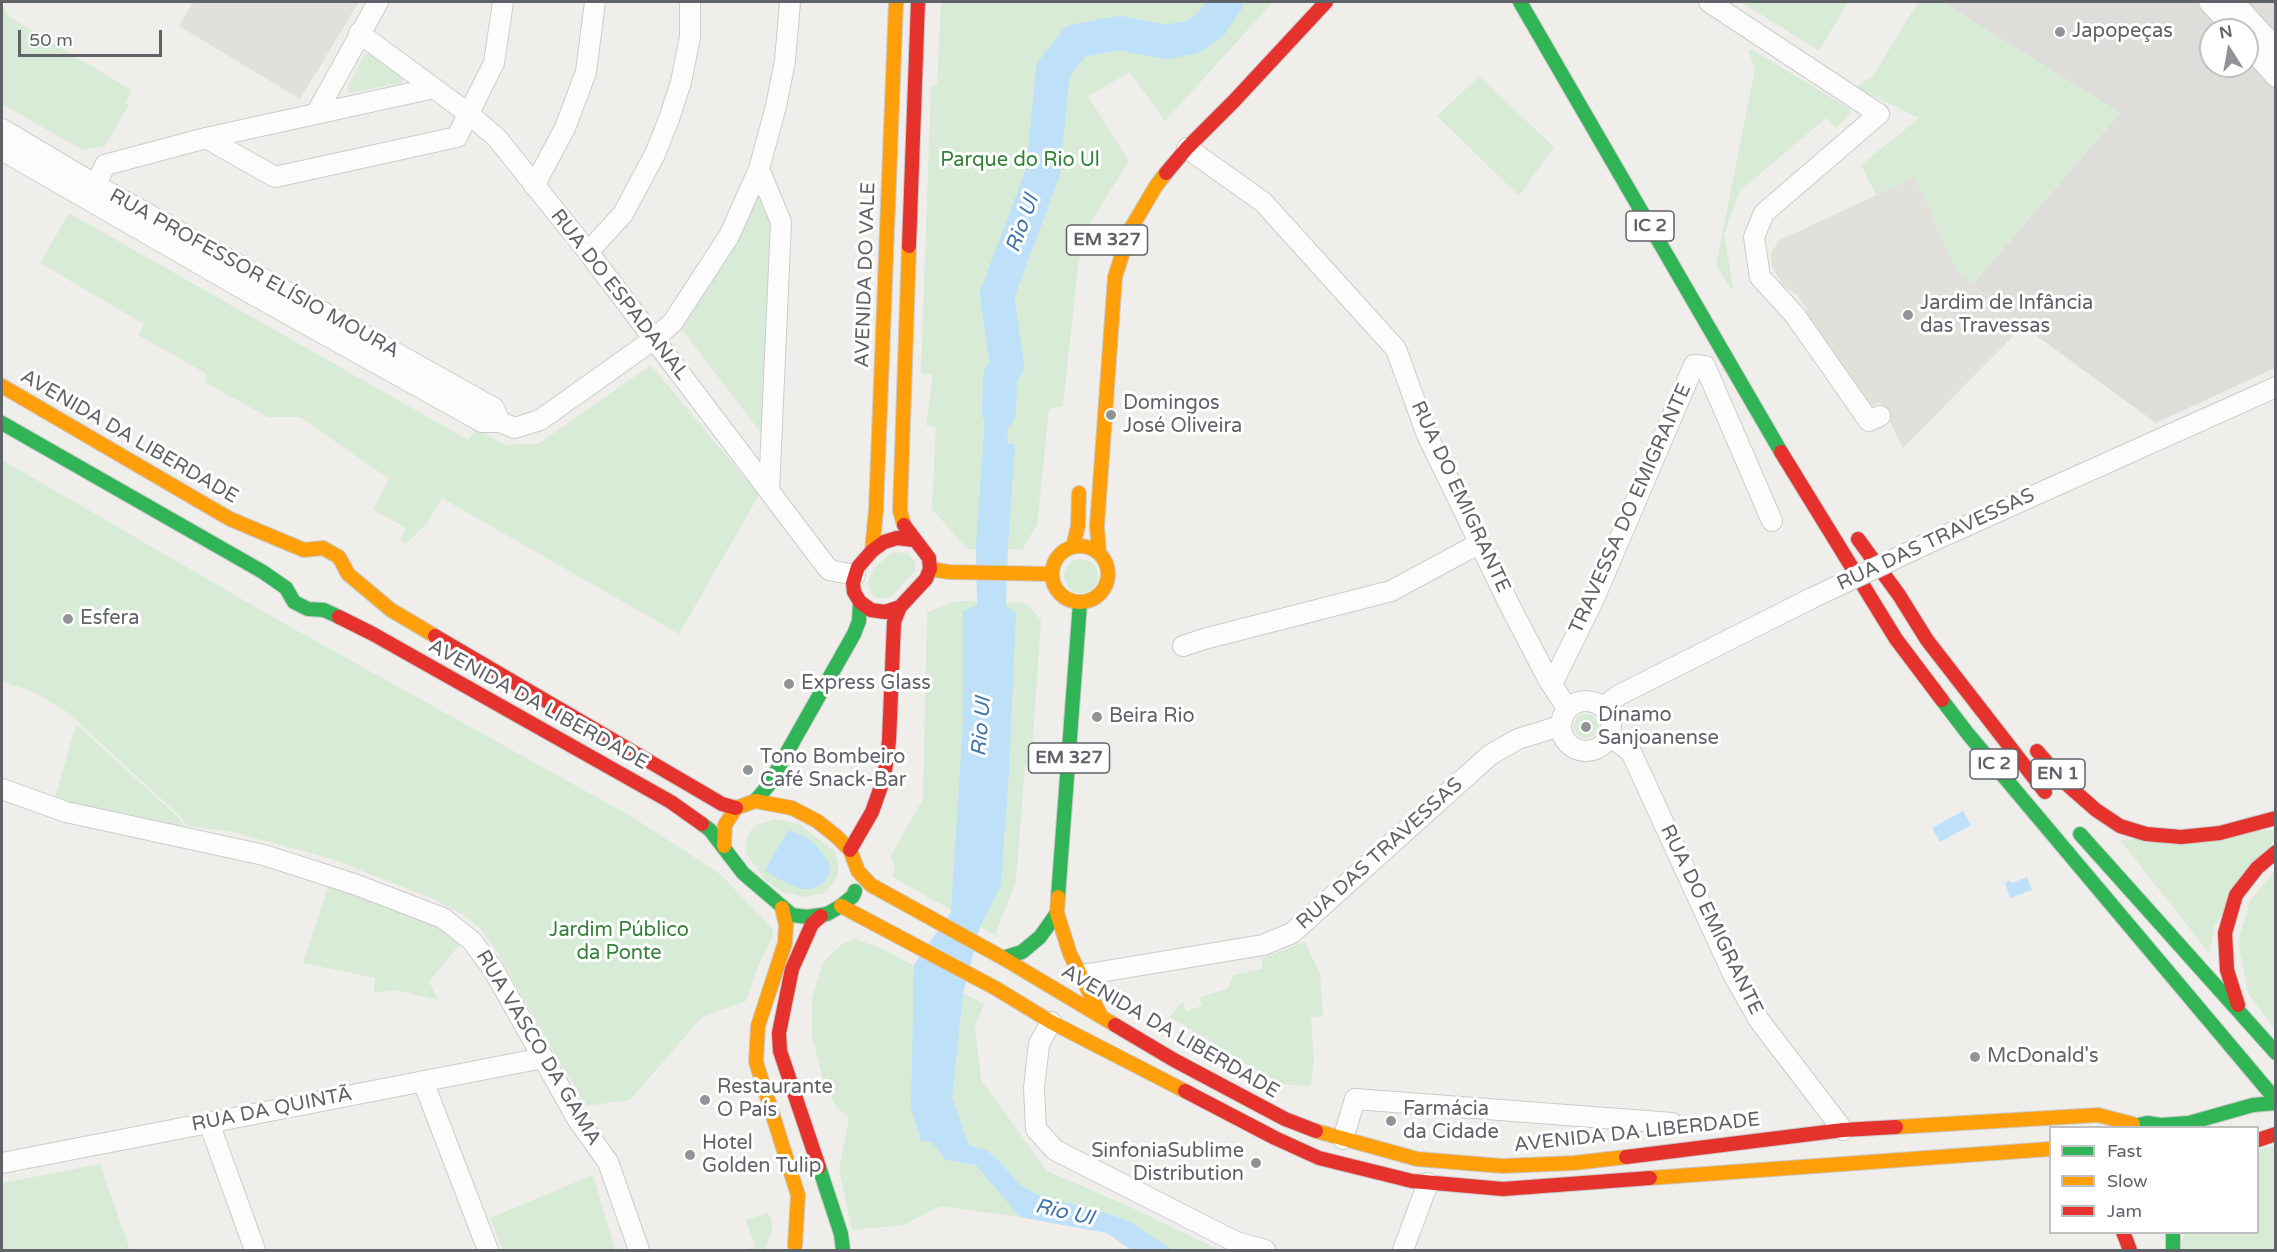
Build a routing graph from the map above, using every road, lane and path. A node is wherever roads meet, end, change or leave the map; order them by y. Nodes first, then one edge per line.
1 (378, 2) edge
2 (503, 2) edge
3 (595, 2) edge
4 (690, 2) edge
5 (790, 2) edge
6 (896, 2) edge
7 (918, 2) edge
8 (1326, 2) edge
9 (1520, 2) edge
10 (1709, 2) edge
11 (2210, 2) edge
12 (2234, 2) edge
13 (2224, 18) edge
14 (359, 33) junction
15 (2276, 49) edge
16 (2259, 58) edge
17 (2276, 77) edge
18 (434, 88) junction
19 (317, 112) junction
20 (469, 114) junction
21 (2, 129) edge
22 (206, 138) junction
23 (1187, 148) junction
24 (2, 150) edge
25 (759, 169) junction
26 (96, 185) junction
27 (534, 186) junction
28 (1654, 206) dead end
29 (588, 252) junction
30 (654, 339) junction
31 (2, 386) edge
32 (2276, 387) edge
33 (1880, 416) dead end
34 (500, 422) junction
35 (2, 423) edge
36 (1810, 472) dead end
37 (1080, 483) dead end
38 (769, 491) junction
39 (1772, 521) dead end
40 (1851, 529) dead end
41 (914, 540) junction
42 (1480, 543) junction
43 (1072, 547) junction
44 (304, 550) junction
45 (872, 550) junction
46 (1099, 553) junction
47 (292, 559) dead end
48 (930, 569) junction
49 (285, 573) dead end
50 (348, 574) junction
51 (1051, 574) junction
52 (855, 576) junction
53 (286, 588) junction
54 (346, 589) dead end
55 (1899, 595) junction
56 (338, 602) dead end
57 (860, 602) junction
58 (1080, 603) junction
59 (900, 607) junction
60 (324, 610) junction
61 (1183, 646) dead end
62 (1552, 684) junction
63 (1979, 684) dead end
64 (1604, 707) junction
65 (1563, 717) junction
66 (1609, 736) junction
67 (2025, 737) dead end
68 (2, 789) edge
69 (754, 801) junction
70 (2053, 801) dead end
71 (736, 808) junction
72 (2276, 818) edge
73 (2068, 819) dead end
74 (724, 846) junction
75 (850, 850) junction
76 (2276, 852) edge
77 (858, 871) junction
78 (841, 906) junction
79 (782, 908) junction
80 (1057, 913) junction
81 (821, 916) junction
82 (1003, 958) junction
83 (1082, 975) junction
84 (2240, 1012) junction
85 (1101, 1016) junction
86 (1051, 1022) junction
87 (2276, 1053) edge
88 (543, 1058) junction
89 (423, 1081) junction
90 (2276, 1101) edge
91 (208, 1123) junction
92 (1671, 1123) dead end
93 (2130, 1126) edge
94 (2163, 1126) edge
95 (1843, 1130) junction
96 (2276, 1134) edge
97 (1343, 1139) junction
98 (2259, 1140) edge
99 (2049, 1149) edge
100 (2, 1163) edge
101 (1428, 1183) junction
102 (2123, 1234) edge
103 (2173, 1234) edge
104 (797, 1246) edge
105 (255, 1251) edge
106 (489, 1251) edge
107 (639, 1251) edge
108 (843, 1251) edge
109 (1265, 1251) edge
110 (1402, 1251) edge
111 (2130, 1251) edge
112 (2173, 1251) edge

1 - 14 street
2 - 20 street
3 - 27 street
4 - 29 street
5 - 25 street, RUA PROFESSOR ELÍSIO MOURA
6 - 45 main road, AVENIDA DO VALE
7 - 41 main road
8 - 23 main road, EM 327
9 - 90 main road, IC 2
10 - 33 street
11 - 13 street
12 - 15 street
14 - 18 street, RUA DO ESPADANAL
14 - 19 street
16 - 17 street
18 - 19 street
18 - 20 street, RUA DO ESPADANAL
19 - 22 street
20 - 22 street
20 - 27 street, RUA DO ESPADANAL
21 - 26 street, RUA PROFESSOR ELÍSIO MOURA
22 - 26 street
23 - 42 street, RUA DO EMIGRANTE
23 - 46 main road, EM 327
24 - 34 street, RUA PROFESSOR ELÍSIO MOURA
25 - 30 street, RUA PROFESSOR ELÍSIO MOURA
25 - 38 street
26 - 34 street, RUA PROFESSOR ELÍSIO MOURA
27 - 29 street, RUA DO ESPADANAL
28 - 36 main road, IC 2
29 - 30 street, RUA DO ESPADANAL
30 - 34 street, RUA PROFESSOR ELÍSIO MOURA
30 - 38 street, RUA DO ESPADANAL
31 - 44 main road, AVENIDA DA LIBERDADE
32 - 64 street, RUA DAS TRAVESSAS, bridge
35 - 53 main road, AVENIDA DA LIBERDADE
37 - 43 main road
38 - 52 street, RUA DO ESPADANAL
39 - 62 street, TRAVESSA DO EMIGRANTE
40 - 55 main road, IC 2
41 - 45 main road
41 - 48 main road
42 - 61 street
42 - 62 street, RUA DO EMIGRANTE
43 - 46 main road
43 - 51 main road
44 - 47 main road
44 - 50 main road, AVENIDA DA LIBERDADE
45 - 52 main road, AVENIDA DO VALE
46 - 58 main road, EM 327
48 - 51 main road
48 - 59 main road
49 - 53 main road
50 - 54 main road
50 - 71 main road, AVENIDA DA LIBERDADE
51 - 58 main road
52 - 57 main road
53 - 60 main road, AVENIDA DA LIBERDADE
55 - 63 main road
55 - 70 main road, IC 2
56 - 60 main road
57 - 59 main road
57 - 69 main road
58 - 80 main road, EM 327
59 - 75 main road
60 - 74 main road, AVENIDA DA LIBERDADE
62 - 65 street, RUA DO EMIGRANTE
64 - 65 street
64 - 66 street
65 - 66 street, RUA DO EMIGRANTE
65 - 83 street, RUA DAS TRAVESSAS
66 - 95 street, RUA DO EMIGRANTE
67 - 72 main road, EN 1
68 - 88 street, RUA VASCO DA GAMA
69 - 71 main road
69 - 75 main road, AVENIDA DA LIBERDADE
71 - 74 main road
73 - 84 main road
74 - 79 main road, AVENIDA DA LIBERDADE
75 - 77 main road, AVENIDA DA LIBERDADE
76 - 84 main road
77 - 78 main road, AVENIDA DA LIBERDADE
77 - 82 main road, AVENIDA DA LIBERDADE
78 - 81 main road, AVENIDA DA LIBERDADE
78 - 86 main road, AVENIDA DA LIBERDADE
79 - 81 main road, AVENIDA DA LIBERDADE
79 - 104 main road
80 - 82 main road
80 - 83 main road, EM 327
81 - 108 main road
82 - 85 main road, AVENIDA DA LIBERDADE
83 - 85 main road
84 - 87 main road
85 - 97 main road, AVENIDA DA LIBERDADE
86 - 101 main road, AVENIDA DA LIBERDADE
86 - 109 street
88 - 89 street, RUA DA QUINTÃ
88 - 107 street, RUA VASCO DA GAMA
89 - 91 street, RUA DA QUINTÃ
89 - 106 street
90 - 94 main road, AVENIDA DA LIBERDADE
91 - 100 street, RUA DA QUINTÃ
91 - 105 street
92 - 97 street
93 - 94 main road, AVENIDA DA LIBERDADE
93 - 95 main road, AVENIDA DA LIBERDADE
95 - 97 main road, AVENIDA DA LIBERDADE
96 - 98 main road
99 - 101 main road, AVENIDA DA LIBERDADE
101 - 110 street
102 - 111 main road
103 - 112 main road

